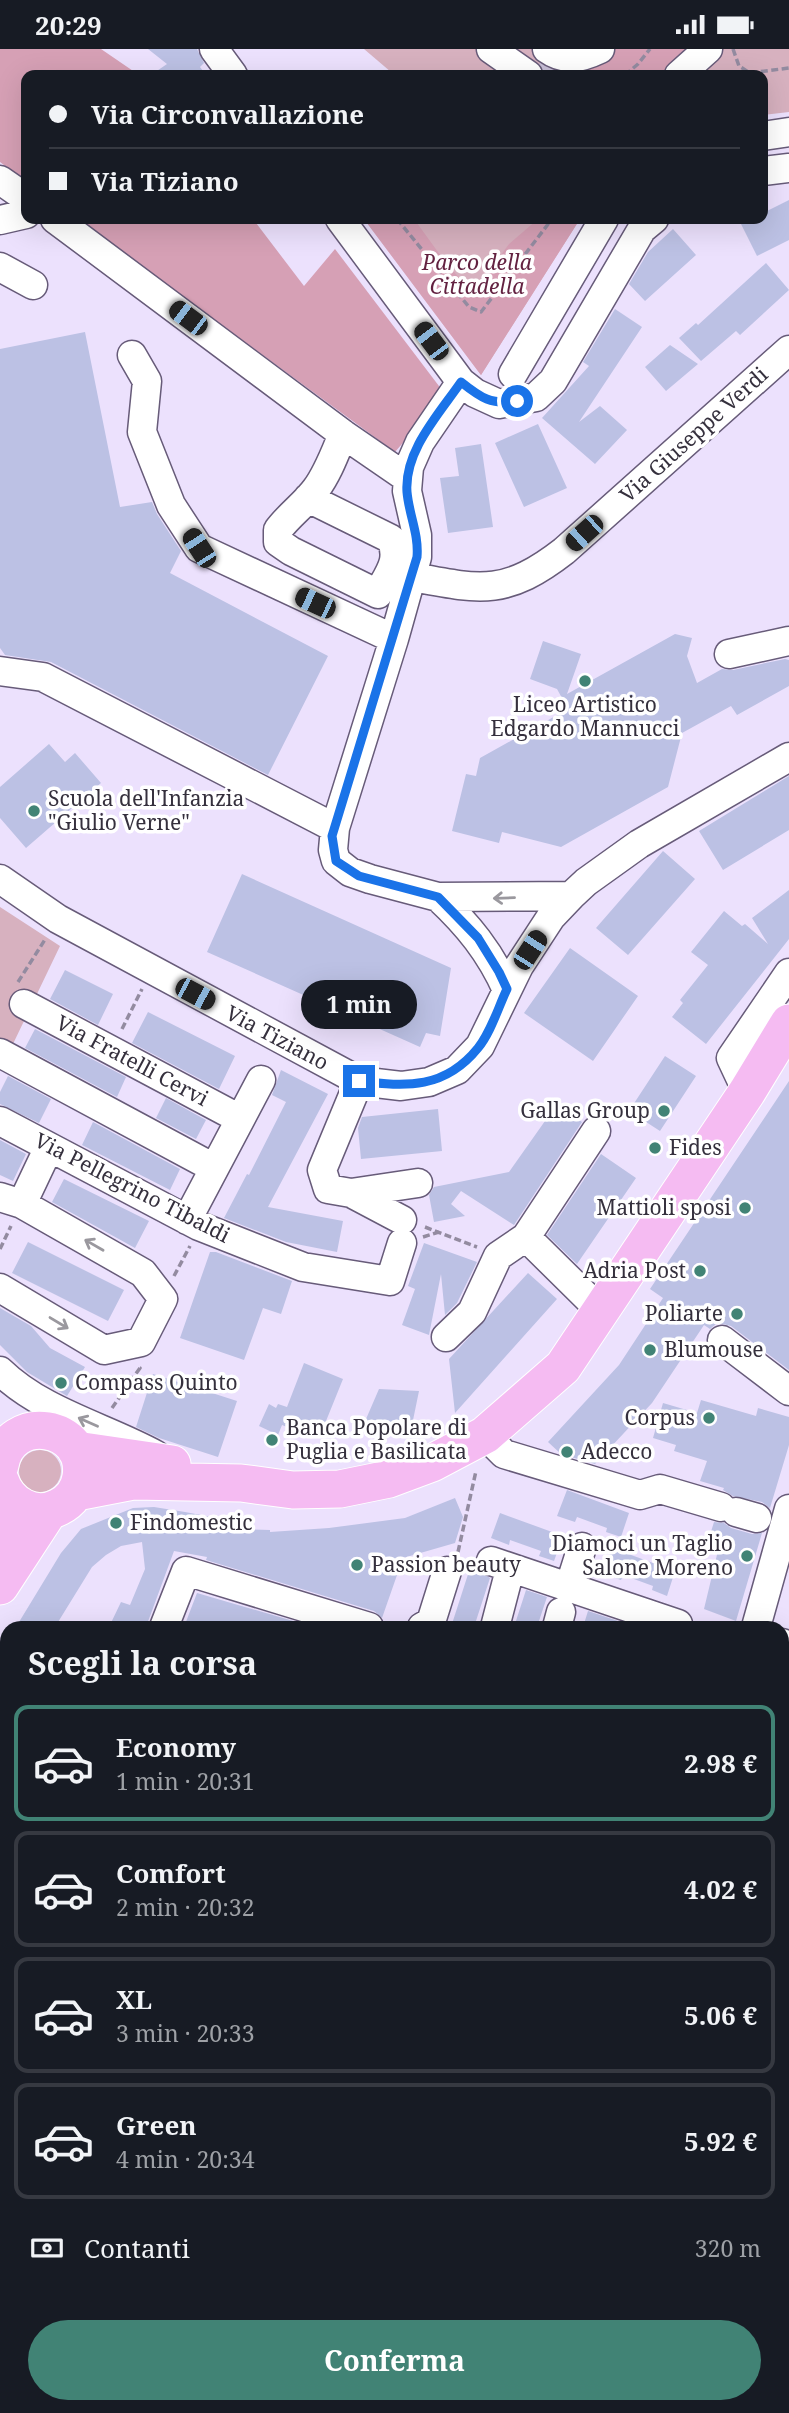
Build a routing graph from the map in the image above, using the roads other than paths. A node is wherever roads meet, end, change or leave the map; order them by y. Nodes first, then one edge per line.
1 (214, 49) edge
2 (491, 49) edge
3 (600, 49) edge
4 (708, 49) edge
5 (539, 61) edge
6 (229, 70) edge
7 (685, 70) edge
8 (789, 132) edge
9 (768, 135) edge
10 (789, 168) edge
11 (768, 170) edge
12 (0, 180) edge
13 (21, 195) edge
14 (21, 215) edge
15 (0, 221) edge
16 (62, 224) edge
17 (344, 224) edge
18 (601, 224) edge
19 (648, 224) edge
20 (0, 267) edge
21 (33, 285) dead end
22 (789, 350) edge
23 (132, 355) dead end
24 (513, 374) dead end
25 (461, 382) junction
26 (343, 434) junction
27 (407, 478) junction
28 (308, 498) dead end
29 (412, 577) junction
30 (394, 639) junction
31 (789, 641) edge
32 (729, 654) dead end
33 (0, 671) edge
34 (789, 757) edge
35 (335, 828) junction
36 (0, 879) edge
37 (571, 896) junction
38 (438, 897) junction
39 (789, 973) edge
40 (507, 989) junction
41 (20, 994) road end
42 (789, 1023) edge
43 (0, 1053) edge
44 (261, 1080) dead end
45 (359, 1081) junction
46 (747, 1092) junction
47 (240, 1119) junction
48 (0, 1121) edge
49 (596, 1131) dead end
50 (49, 1147) junction
51 (214, 1168) junction
52 (418, 1183) dead end
53 (351, 1193) junction
54 (11, 1200) edge
55 (193, 1223) junction
56 (526, 1237) junction
57 (0, 1288) edge
58 (602, 1313) junction
59 (446, 1337) dead end
60 (722, 1341) dead end
61 (11, 1381) edge
62 (789, 1391) edge
63 (60, 1430) junction
64 (485, 1435) junction
65 (171, 1463) junction
66 (5, 1469) edge
67 (133, 1469) junction
68 (241, 1483) junction
69 (62, 1502) junction
70 (759, 1516) edge
71 (8, 1544) edge
72 (582, 1547) dead end
73 (454, 1560) road end
74 (0, 1586) edge
75 (562, 1609) edge
76 (763, 1613) edge
77 (166, 1621) edge
78 (350, 1621) edge
79 (431, 1621) edge
80 (495, 1621) edge
81 (655, 1621) edge

1 - 6 street
2 - 5 street
3 - 5 street
4 - 7 street
8 - 9 street
10 - 11 street
12 - 13 street
14 - 15 street
16 - 26 street
17 - 25 street
18 - 24 street
19 - 25 street
20 - 21 street
22 - 29 street, Via Giuseppe Verdi
23 - 30 street
25 - 27 street
26 - 27 street
26 - 28 street
27 - 29 street
29 - 30 street
30 - 35 street
31 - 32 street
33 - 35 street
34 - 37 street, Via Tiziano
35 - 38 street
36 - 45 street, Via Tiziano
37 -> 38 street
37 - 40 street, Via Tiziano
38 - 40 street
39 - 46 street
40 - 45 street, Via Tiziano
41 - 47 street, Via Fratelli Cervi
42 - 46 main road
43 - 51 street
44 - 47 street
45 - 53 street
46 - 58 main road
47 - 51 street
48 - 50 street, Via Pellegrino Tibaldi
49 - 56 street
50 - 54 street
50 - 55 street, Via Pellegrino Tibaldi
51 - 55 street
52 - 53 street
53 - 55 street, Via Pellegrino Tibaldi
57 -> 54 street
56 - 58 street
56 - 59 street
58 - 64 main road
60 - 62 street
61 - 63 street
61 - 66 street
65 -> 63 street
63 - 66 main road
63 - 67 main road
63 - 69 main road
64 - 68 main road
64 - 70 street
65 - 67 main road
65 - 68 main road
66 - 69 main road
66 - 71 main road
67 - 68 main road
67 - 69 main road
69 - 71 main road
70 - 76 street
71 - 74 main road
72 - 75 street
73 - 79 street
75 - 80 street
75 - 81 street
77 - 78 street

